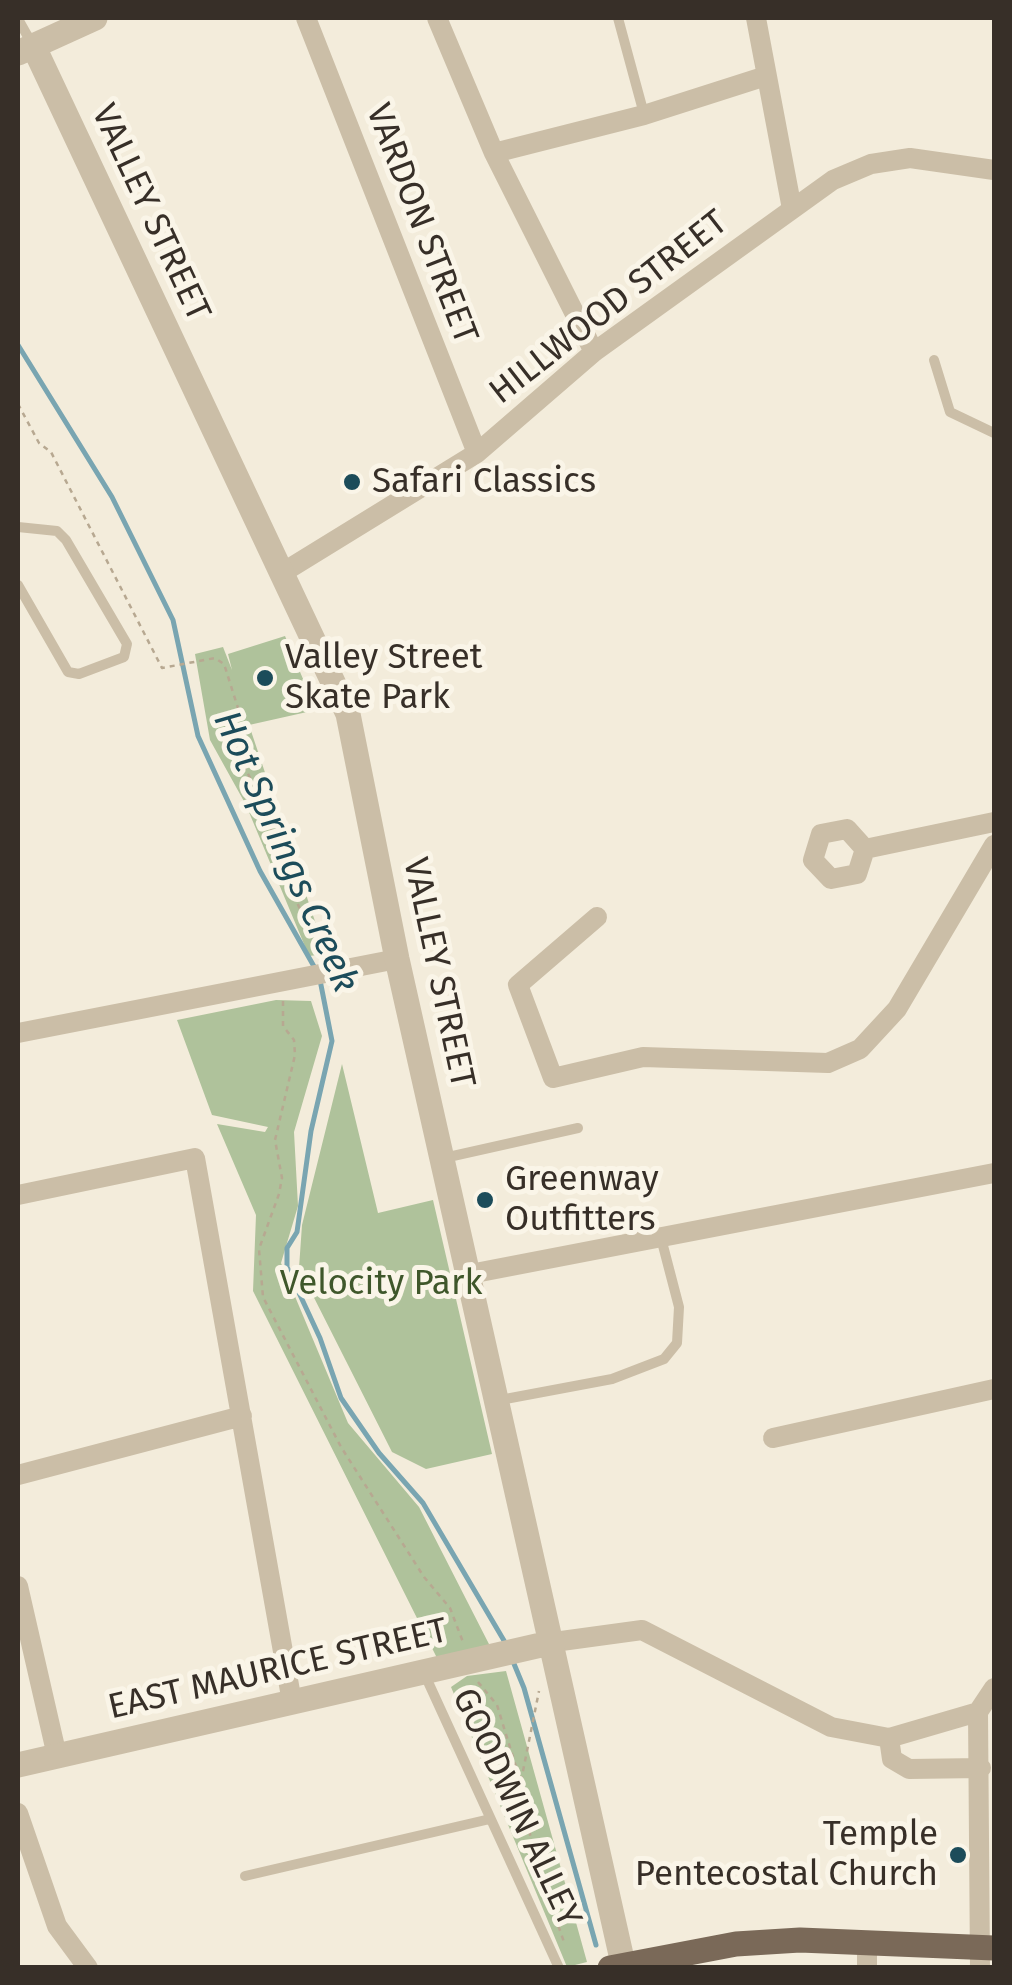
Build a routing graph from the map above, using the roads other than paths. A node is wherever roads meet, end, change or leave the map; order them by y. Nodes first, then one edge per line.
1 (94, 18) edge
2 (306, 18) edge
3 (438, 18) edge
4 (618, 18) edge
5 (756, 18) edge
6 (18, 19) edge
7 (25, 49) edge
8 (766, 76) junction
9 (644, 115) junction
10 (494, 153) junction
11 (994, 170) edge
12 (792, 210) junction
13 (594, 352) junction
14 (934, 360) dead end
15 (994, 433) edge
16 (476, 453) junction
17 (18, 527) edge
18 (282, 573) junction
19 (18, 585) edge
20 (994, 822) edge
21 (994, 845) edge
22 (865, 849) dead end
23 (597, 917) dead end
24 (397, 959) junction
25 (18, 1033) edge
26 (578, 1128) dead end
27 (443, 1158) junction
28 (994, 1173) edge
29 (18, 1195) edge
30 (661, 1237) junction
31 (470, 1274) junction
32 (994, 1389) edge
33 (500, 1400) junction
34 (242, 1416) junction
35 (772, 1438) dead end
36 (18, 1475) edge
37 (18, 1586) edge
38 (542, 1645) junction
39 (424, 1672) junction
40 (994, 1688) edge
41 (292, 1702) junction
42 (978, 1712) junction
43 (888, 1738) junction
44 (57, 1756) junction
45 (985, 1759) edge
46 (18, 1765) edge
47 (18, 1812) edge
48 (490, 1819) junction
49 (245, 1876) dead end
50 (985, 1954) edge
51 (867, 1955) edge
52 (619, 1967) edge
53 (88, 1968) edge
54 (560, 1968) edge

1 - 7 street
2 - 16 street, VARDON STREET
3 - 10 street
4 - 9 lane
5 - 8 street
6 - 7 lane
7 - 18 street, VALLEY STREET
8 - 9 street
8 - 12 street
9 - 10 street
10 - 13 street
11 - 12 street, HILLWOOD STREET
12 - 13 street, HILLWOOD STREET
13 - 16 street, HILLWOOD STREET
14 - 15 lane
16 - 18 street, HILLWOOD STREET
17 - 19 lane
18 - 24 street, VALLEY STREET
20 - 22 street
21 - 23 street
24 - 25 street
24 - 27 street, VALLEY STREET
26 - 27 lane
27 - 31 street, VALLEY STREET
28 - 30 street
29 - 34 street
30 - 31 street
30 - 33 lane
31 - 33 street, VALLEY STREET
32 - 35 street
33 - 38 street, VALLEY STREET
34 - 36 street
34 - 41 street
37 - 44 street
38 - 39 street, EAST MAURICE STREET
38 - 43 street
38 - 52 street, VALLEY STREET
39 - 41 street, EAST MAURICE STREET
39 - 48 lane, GOODWIN ALLEY
40 - 42 street
41 - 44 street, EAST MAURICE STREET
42 - 43 street
42 - 45 street
43 - 45 street
44 - 46 street, EAST MAURICE STREET
45 - 50 street
47 - 53 street
48 - 49 lane
48 - 54 lane, GOODWIN ALLEY
50 - 51 main road
51 - 52 main road

